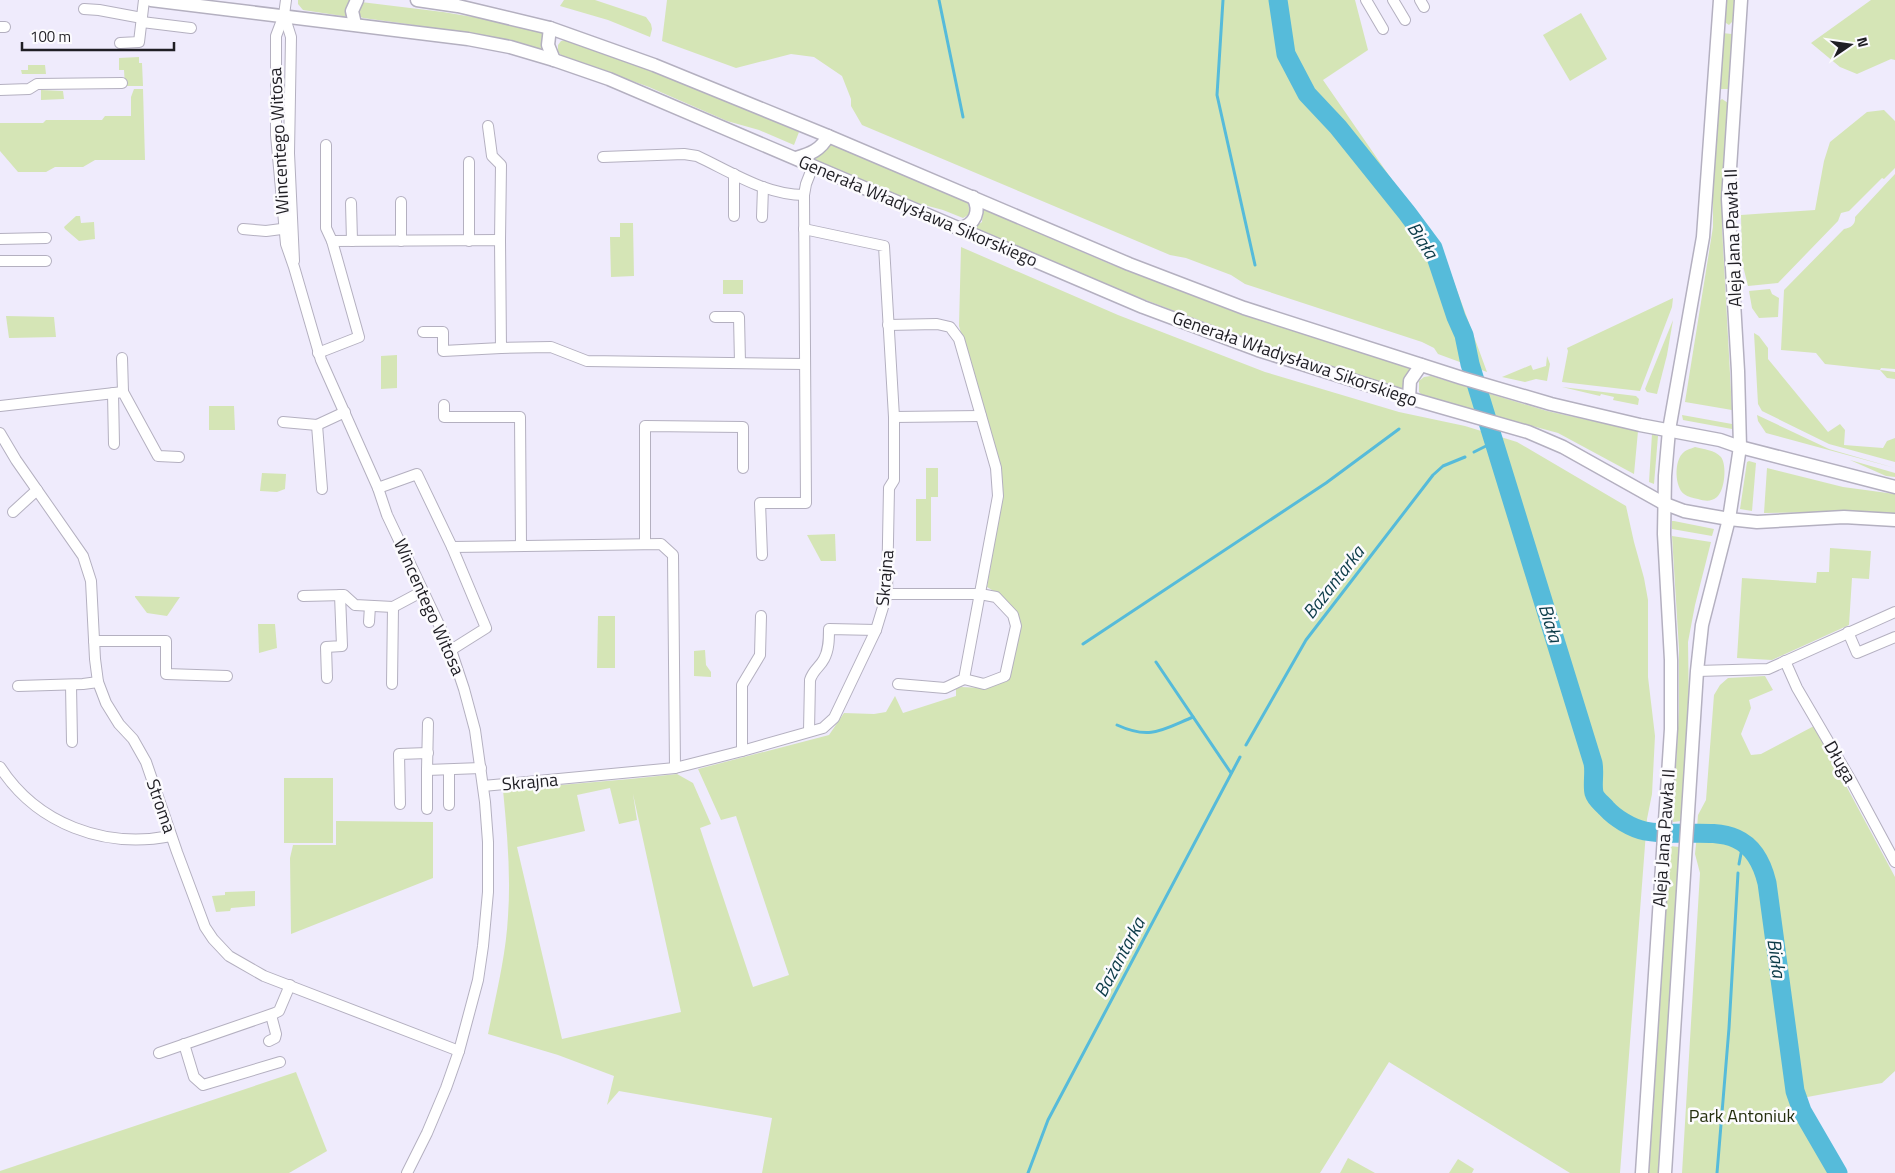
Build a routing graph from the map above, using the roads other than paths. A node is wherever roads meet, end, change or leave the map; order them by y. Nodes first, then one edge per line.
1 (144, 0) edge
2 (151, 0) edge
3 (286, 0) edge
4 (357, 0) edge
5 (417, 0) edge
6 (1366, 0) edge
7 (1393, 0) edge
8 (1720, 0) edge
9 (1741, 0) edge
10 (84, 9) dead end
11 (284, 15) junction
12 (142, 20) junction
13 (1405, 20) dead end
14 (355, 24) junction
15 (191, 28) dead end
16 (550, 28) junction
17 (1383, 29) dead end
18 (120, 43) dead end
19 (554, 60) junction
20 (122, 83) dead end
21 (0, 90) edge
22 (488, 126) dead end
23 (828, 136) junction
24 (326, 145) dead end
25 (603, 157) dead end
26 (796, 158) junction
27 (470, 162) dead end
28 (813, 166) junction
29 (734, 174) junction
30 (764, 187) junction
31 (804, 195) junction
32 (973, 197) junction
33 (401, 202) dead end
34 (351, 203) dead end
35 (734, 216) dead end
36 (762, 217) dead end
37 (288, 228) junction
38 (960, 228) junction
39 (243, 229) dead end
40 (804, 229) junction
41 (0, 238) edge
42 (46, 238) dead end
43 (470, 240) junction
44 (500, 240) junction
45 (352, 241) junction
46 (401, 241) junction
47 (332, 242) junction
48 (0, 261) edge
49 (46, 261) dead end
50 (715, 317) dead end
51 (888, 325) junction
52 (423, 332) dead end
53 (501, 348) junction
54 (318, 353) junction
55 (122, 358) dead end
56 (740, 363) junction
57 (805, 364) junction
58 (1421, 365) junction
59 (118, 392) junction
60 (1409, 398) junction
61 (444, 405) dead end
62 (0, 406) edge
63 (345, 412) junction
64 (981, 416) junction
65 (894, 417) junction
66 (283, 422) dead end
67 (317, 425) junction
68 (1670, 430) junction
69 (0, 433) edge
70 (114, 444) dead end
71 (1740, 447) junction
72 (179, 457) dead end
73 (743, 468) dead end
74 (1895, 487) edge
75 (378, 488) junction
76 (322, 489) dead end
77 (36, 490) junction
78 (1663, 503) junction
79 (13, 512) dead end
80 (1729, 519) junction
81 (1895, 520) edge
82 (645, 544) junction
83 (521, 545) junction
84 (452, 547) junction
85 (762, 555) dead end
86 (423, 591) junction
87 (887, 594) junction
88 (980, 594) junction
89 (340, 595) junction
90 (303, 596) dead end
91 (370, 606) junction
92 (393, 607) junction
93 (1895, 612) edge
94 (761, 616) dead end
95 (369, 622) dead end
96 (876, 630) junction
97 (1848, 632) junction
98 (1895, 637) edge
99 (94, 641) junction
100 (452, 650) junction
101 (1785, 661) junction
102 (1697, 671) junction
103 (227, 676) dead end
104 (327, 678) dead end
105 (964, 678) junction
106 (98, 682) junction
107 (392, 684) dead end
108 (898, 684) dead end
109 (71, 685) junction
110 (18, 686) dead end
111 (428, 723) dead end
112 (809, 731) junction
113 (72, 742) dead end
114 (742, 751) junction
115 (428, 753) junction
116 (0, 767) edge
117 (481, 768) junction
118 (675, 768) junction
119 (427, 770) junction
120 (449, 770) junction
121 (483, 786) junction
122 (400, 804) dead end
123 (449, 805) dead end
124 (427, 810) dead end
125 (171, 836) junction
126 (1895, 862) edge
127 (290, 985) junction
128 (271, 1015) junction
129 (268, 1041) dead end
130 (184, 1044) junction
131 (459, 1051) junction
132 (158, 1053) dead end
133 (280, 1062) dead end
134 (406, 1173) edge
135 (1642, 1173) edge
136 (1665, 1173) edge

1 - 12 street
2 - 11 main road, Generała Władysława Sikorskiego
3 - 11 street, Wincentego Witosa
4 - 14 main road
5 - 16 main road, Generała Władysława Sikorskiego
6 - 17 street
7 - 13 street
8 - 68 main road, Aleja Jana Pawła II
9 - 71 main road, Aleja Jana Pawła II
10 - 12 street
11 - 14 main road, Generała Władysława Sikorskiego
11 - 37 street, Wincentego Witosa
11 - 37 street, Wincentego Witosa
12 - 15 street
12 - 18 street
14 - 19 main road, Generała Władysława Sikorskiego
16 - 19 main road
16 - 23 main road, Generała Władysława Sikorskiego
19 - 26 main road, Generała Władysława Sikorskiego
20 - 21 street
22 - 44 street
23 - 26 main road
23 - 32 main road, Generała Władysława Sikorskiego
24 - 47 street
25 - 29 street
26 - 28 main road, Generała Władysława Sikorskiego
27 - 43 street
28 - 31 street
28 - 38 main road, Generała Władysława Sikorskiego
29 - 30 street
29 - 35 street
30 - 31 street
30 - 36 street
31 - 40 street
32 - 38 main road
32 - 58 main road, Generała Władysława Sikorskiego
33 - 46 street
34 - 45 street
37 - 39 street
37 - 54 street, Wincentego Witosa
38 - 60 main road, Generała Władysława Sikorskiego
40 - 51 street, Skrajna
40 - 57 street
41 - 42 street
43 - 44 street
43 - 46 street
44 - 53 street
45 - 46 street
45 - 47 street
47 - 54 street
48 - 49 street
50 - 56 street
51 - 64 street
51 - 65 street, Skrajna
52 - 53 street
53 - 56 street
54 - 63 street, Wincentego Witosa
55 - 59 street
56 - 57 street
57 - 85 street
58 - 60 main road
58 - 68 main road, Generała Władysława Sikorskiego
59 - 62 street
59 - 70 street
59 - 72 street
60 - 78 main road, Generała Władysława Sikorskiego
61 - 83 street
63 - 67 street
63 - 75 street, Wincentego Witosa
64 - 65 street
64 - 88 street
65 - 87 street, Skrajna
66 - 67 street
67 - 76 street
68 - 71 main road, Generała Władysława Sikorskiego
68 - 78 main road, Aleja Jana Pawła II
69 - 77 street, Stroma
71 - 74 main road, Generała Władysława Sikorskiego
71 - 80 main road, Aleja Jana Pawła II
73 - 82 street
75 - 84 street
75 - 86 street, Wincentego Witosa
77 - 79 street
77 - 99 street, Stroma
78 - 80 main road, Generała Władysława Sikorskiego
78 - 135 main road, Aleja Jana Pawła II
80 - 81 main road, Generała Władysława Sikorskiego
80 - 102 main road, Aleja Jana Pawła II
82 - 83 street
82 - 118 street
83 - 84 street
84 - 100 street
86 - 92 street
86 - 100 street, Wincentego Witosa
87 - 88 street
87 - 96 street, Skrajna
88 - 105 street
88 - 105 street
89 - 90 street
89 - 91 street
89 - 104 street
91 - 92 street
91 - 95 street
92 - 107 street
93 - 97 street
94 - 114 street
96 - 112 street, Skrajna
96 - 112 street
97 - 98 street
97 - 101 street
99 - 103 street
99 - 106 street, Stroma
100 - 117 street, Wincentego Witosa
101 - 102 street
101 - 126 street, Długa
102 - 136 main road, Aleja Jana Pawła II
105 - 108 street
106 - 109 street
106 - 125 street, Stroma
109 - 110 street
109 - 113 street
111 - 115 street
112 - 114 street, Skrajna
114 - 118 street, Skrajna
115 - 119 street
115 - 122 street
116 - 125 street
117 - 120 street
117 - 121 street, Wincentego Witosa
118 - 121 street, Skrajna
119 - 120 street
119 - 124 street
120 - 123 street
121 - 131 street, Wincentego Witosa
125 - 127 street, Stroma
127 - 128 street
127 - 131 street, Stroma
128 - 129 street
128 - 130 street
130 - 132 street
130 - 133 street
131 - 134 street, Wincentego Witosa

